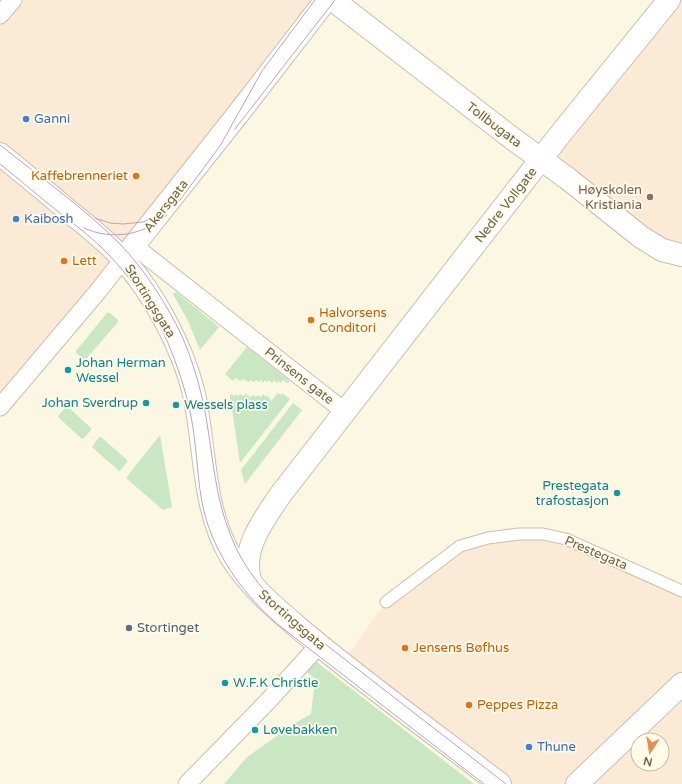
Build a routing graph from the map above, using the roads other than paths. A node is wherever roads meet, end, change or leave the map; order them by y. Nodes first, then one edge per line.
1 (13, 0) edge
2 (326, 0) edge
3 (333, 0) edge
4 (669, 0) edge
5 (0, 16) edge
6 (0, 154) edge
7 (541, 160) junction
8 (128, 252) junction
9 (681, 255) edge
10 (0, 407) edge
11 (344, 411) junction
12 (251, 583) junction
13 (682, 590) edge
14 (386, 602) dead end
15 (319, 645) junction
16 (682, 684) edge
17 (187, 784) edge
18 (500, 784) edge
19 (577, 784) edge

1 - 5 street
2 - 8 street, Akersgata
3 - 7 street, Tollbugata
4 - 7 street, Nedre Vollgate
6 - 8 street, Prinsens gate
7 - 9 street, Tollbugata
7 - 11 street, Nedre Vollgate
8 - 10 street, Akersgata
8 - 11 street, Prinsens gate
8 - 12 street, Stortingsgata
11 - 12 street, Prinsens gate
12 - 15 street, Stortingsgata
13 - 14 lane, Prestegata
15 - 17 street
15 - 18 street, Stortingsgata
16 - 19 street

